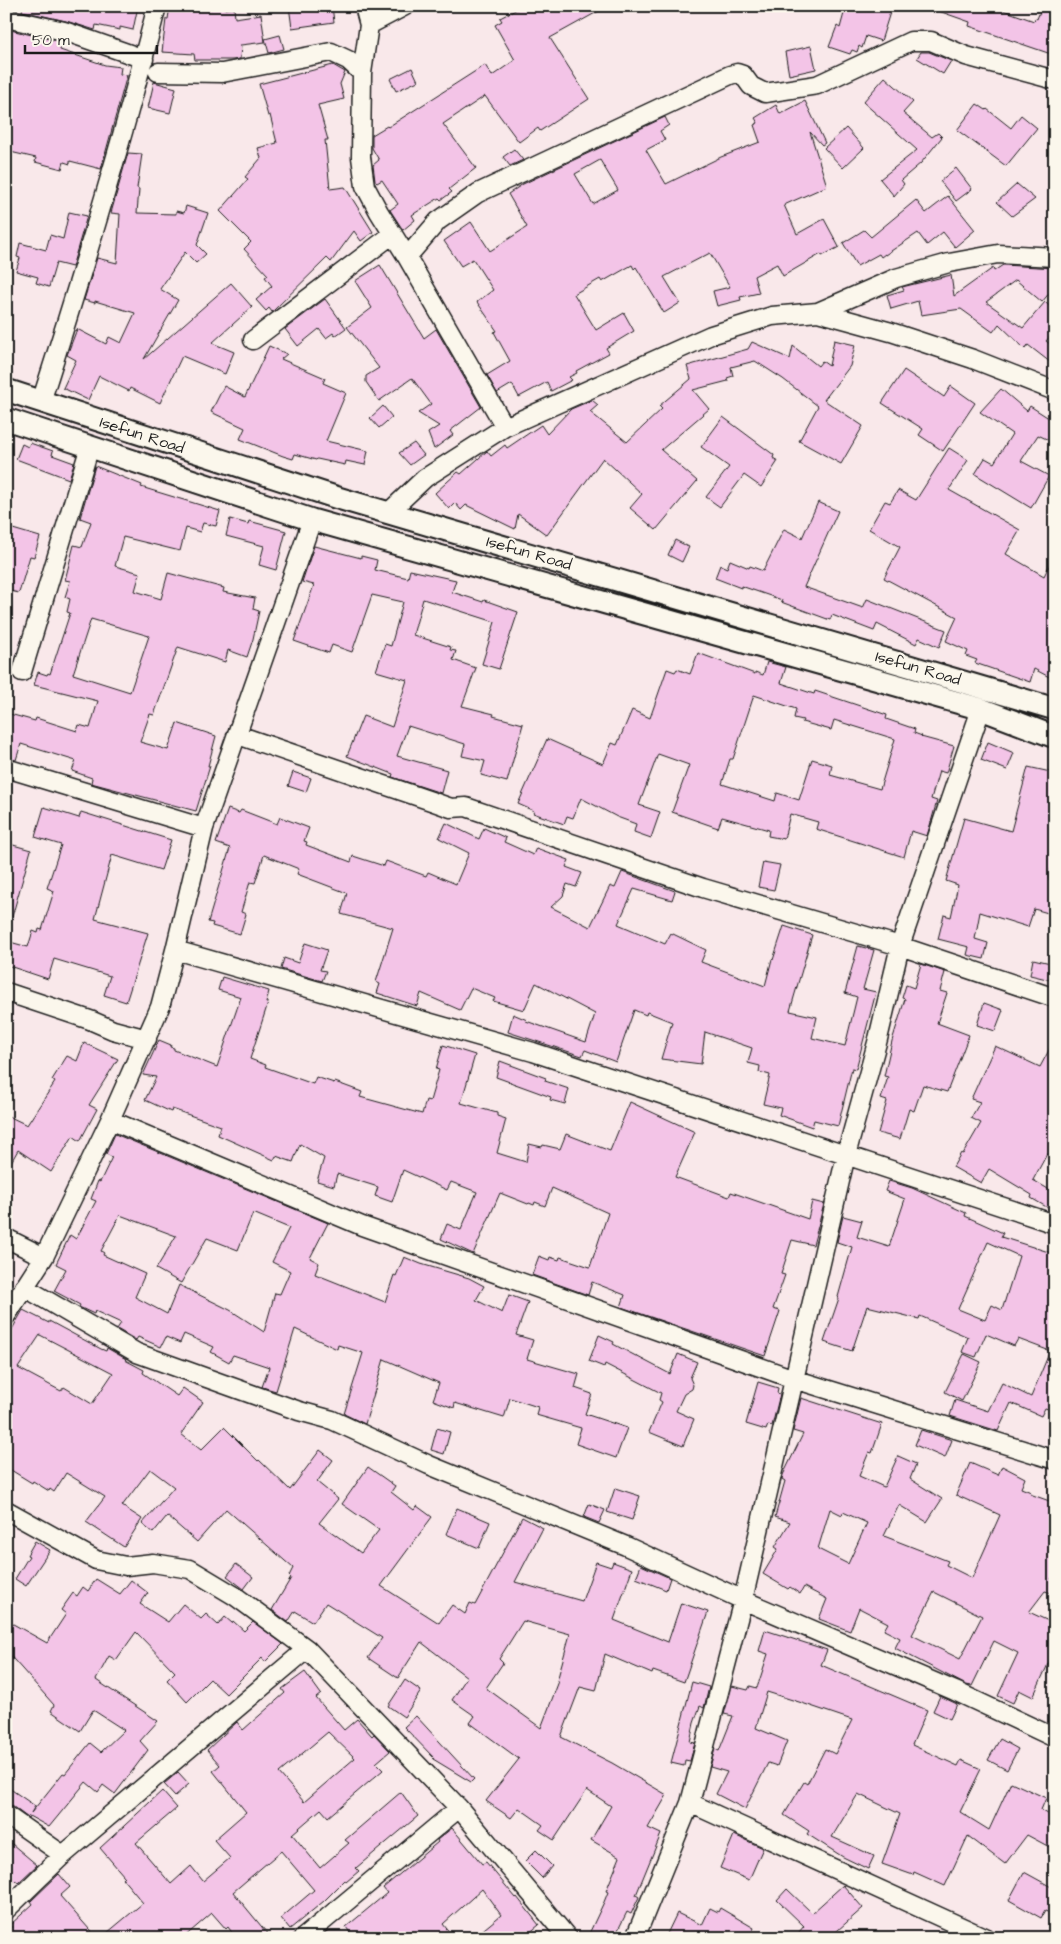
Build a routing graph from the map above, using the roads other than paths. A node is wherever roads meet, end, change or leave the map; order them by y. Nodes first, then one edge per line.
1 (158, 6) edge
2 (364, 6) edge
3 (405, 6) edge
4 (6, 18) edge
5 (369, 25) junction
6 (144, 59) junction
7 (158, 72) dead end
8 (362, 72) junction
9 (1055, 80) edge
10 (392, 234) junction
11 (407, 257) junction
12 (1055, 257) edge
13 (818, 312) junction
14 (252, 340) dead end
15 (6, 390) edge
16 (1055, 391) edge
17 (41, 402) junction
18 (6, 420) edge
19 (505, 427) junction
20 (90, 446) junction
21 (389, 512) junction
22 (312, 520) junction
23 (22, 672) dead end
24 (980, 709) junction
25 (1055, 709) edge
26 (238, 735) junction
27 (1055, 737) edge
28 (6, 768) edge
29 (204, 828) junction
30 (900, 946) junction
31 (175, 950) junction
32 (6, 992) edge
33 (1055, 998) edge
34 (147, 1039) junction
35 (110, 1120) junction
36 (846, 1156) junction
37 (1055, 1224) edge
38 (6, 1238) edge
39 (44, 1257) junction
40 (24, 1288) junction
41 (6, 1316) edge
42 (794, 1379) junction
43 (1055, 1460) edge
44 (6, 1510) edge
45 (743, 1600) junction
46 (307, 1649) junction
47 (1055, 1738) edge
48 (690, 1803) junction
49 (458, 1808) junction
50 (6, 1814) edge
51 (63, 1855) junction
52 (6, 1910) edge
53 (303, 1938) edge
54 (568, 1938) edge
55 (635, 1938) edge
56 (986, 1938) edge

1 - 6 street
2 - 5 street
3 - 5 street
4 - 6 street
5 - 8 street
6 - 17 street
7 - 8 street
8 - 10 street
9 - 11 street
10 - 11 street
10 - 14 street
11 - 19 street
12 - 13 street
13 - 16 street
13 - 19 street
15 - 17 street, Isefun Road
17 - 21 street, Isefun Road
18 - 20 street, Isefun Road
19 - 21 street
20 - 22 street, Isefun Road
20 - 23 street
21 - 25 street, Isefun Road
22 - 24 street, Isefun Road
22 - 26 street
24 - 27 street, Isefun Road
24 - 30 street
26 - 29 street
26 - 30 street
28 - 29 street
29 - 31 street
30 - 33 street
30 - 36 street
31 - 34 street
31 - 36 street
32 - 34 street
34 - 35 street
35 - 39 street
35 - 42 street
36 - 37 street
36 - 42 street
38 - 39 street
39 - 40 street
40 - 41 street
40 - 45 street
42 - 43 street
42 - 45 street
44 - 46 street
45 - 47 street
45 - 48 street
46 - 49 street
46 - 51 street
48 - 55 street
48 - 56 street
49 - 53 street
49 - 54 street
50 - 51 street
51 - 52 street

